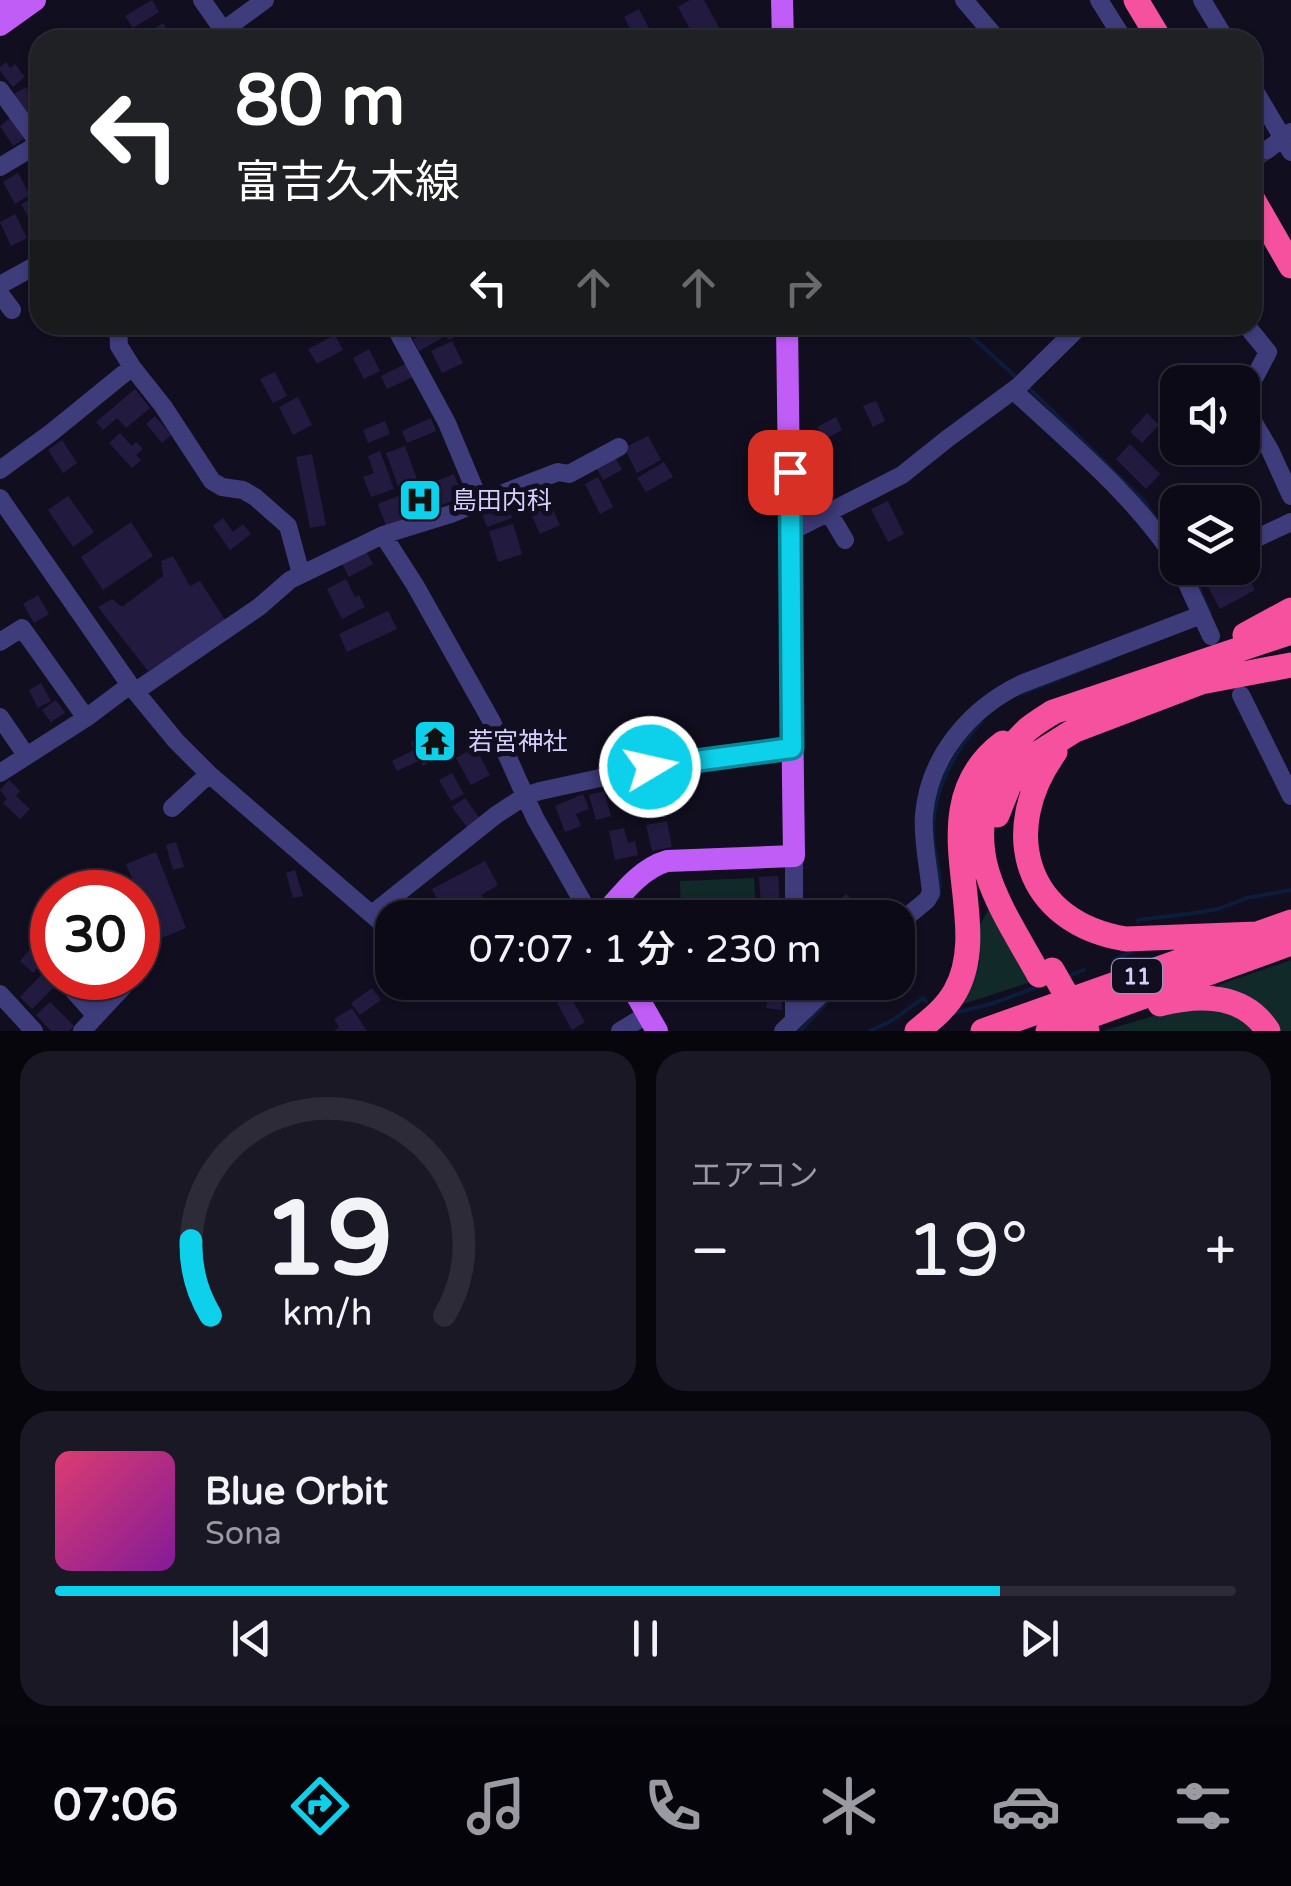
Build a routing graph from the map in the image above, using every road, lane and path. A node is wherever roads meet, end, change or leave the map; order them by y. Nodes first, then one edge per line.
1 (35, 0) edge
2 (202, 0) edge
3 (265, 0) edge
4 (782, 0) edge
5 (964, 0) edge
6 (1099, 0) edge
7 (1136, 0) edge
8 (1202, 0) edge
9 (0, 25) edge
10 (218, 30) edge
11 (230, 30) edge
12 (783, 30) edge
13 (990, 30) edge
14 (1118, 30) edge
15 (1154, 30) edge
16 (1220, 30) edge
17 (0, 90) edge
18 (1262, 101) edge
19 (30, 130) edge
20 (1288, 141) edge
21 (30, 150) edge
22 (1266, 150) tunnel mouth
23 (0, 167) edge
24 (1262, 206) edge
25 (1262, 215) edge
26 (1291, 251) edge
27 (1291, 266) edge
28 (30, 268) edge
29 (0, 285) edge
30 (0, 294) edge
31 (12, 310) dead end
32 (118, 335) edge
33 (399, 335) edge
34 (787, 335) edge
35 (1071, 335) edge
36 (1254, 335) edge
37 (132, 367) junction
38 (1260, 367) edge
39 (1020, 386) junction
40 (1260, 433) edge
41 (619, 447) dead end
42 (0, 470) edge
43 (1291, 496) edge
44 (0, 498) edge
45 (480, 502) junction
46 (829, 513) junction
47 (1291, 522) edge
48 (790, 532) junction
49 (383, 535) junction
50 (1160, 536) edge
51 (1260, 537) edge
52 (845, 540) dead end
53 (301, 574) junction
54 (1190, 585) edge
55 (1291, 610) edge
56 (1201, 615) junction
57 (1291, 632) edge
58 (1211, 636) dead end
59 (0, 642) edge
60 (1291, 648) edge
61 (1291, 665) edge
62 (1195, 675) junction
63 (133, 688) junction
64 (1241, 695) dead end
65 (0, 717) edge
66 (86, 718) junction
67 (1029, 728) junction
68 (1075, 730) junction
69 (792, 748) junction
70 (26, 755) junction
71 (0, 773) edge
72 (209, 774) junction
73 (525, 796) junction
74 (1291, 796) edge
75 (172, 808) dead end
76 (794, 856) junction
77 (582, 900) edge
78 (618, 900) edge
79 (794, 900) edge
80 (915, 910) edge
81 (372, 914) junction
82 (375, 917) edge
83 (1291, 922) edge
84 (1257, 934) junction
85 (1291, 944) edge
86 (1045, 972) junction
87 (0, 994) edge
88 (82, 1000) edge
89 (111, 1000) edge
90 (639, 1000) edge
91 (791, 1000) edge
92 (815, 1000) edge
93 (96, 1016) junction
94 (1094, 1021) edge
95 (652, 1023) edge
96 (788, 1025) edge
97 (34, 1031) edge
98 (82, 1031) edge
99 (620, 1031) edge
100 (917, 1031) edge
101 (983, 1031) edge
102 (1048, 1031) edge
103 (1072, 1031) edge
104 (1268, 1031) edge

1 - 9 main road
2 - 10 street
3 - 11 street
4 - 12 main road
5 - 13 street
6 - 14 street
7 - 15 highway
8 - 16 street
17 - 19 street
18 - 20 street
20 - 22 street
21 - 23 street
24 - 26 highway
25 - 27 highway
28 - 29 street
30 - 31 street
32 - 37 street
33 - 45 street
34 - 48 main road
35 - 39 street
36 - 38 street
37 - 42 street
37 - 53 street
39 - 46 street
39 - 50 street
40 - 43 street
41 - 45 street
44 - 63 street
45 - 49 street
46 - 48 street
46 - 52 street
47 - 51 street
48 - 69 main road
49 - 53 street
49 - 73 street
53 - 63 street
54 - 56 street
55 - 62 highway
56 - 58 street
56 - 80 street
57 - 62 highway
59 - 66 street
60 - 62 highway
61 - 62 highway
62 - 67 highway
62 - 68 highway
63 - 66 street
63 - 72 street
64 - 74 street
65 - 70 street
66 - 70 street
67 - 86 highway
67 - 100 highway
68 - 84 highway
68 - 86 highway
69 - 73 street
69 - 76 main road
70 - 71 street
72 - 75 street
72 - 81 street
73 - 77 street
73 - 81 street
76 - 78 main road
76 - 79 street
81 - 82 street
83 - 84 highway, 11
84 - 101 highway, 11
85 - 94 highway, 11
86 - 94 highway, bridge
86 - 103 highway
87 - 97 street
88 - 93 street
89 - 93 street
90 - 95 main road
91 - 96 street
92 - 96 street
93 - 98 street
94 - 102 highway, 11
94 - 104 highway
95 - 99 street

